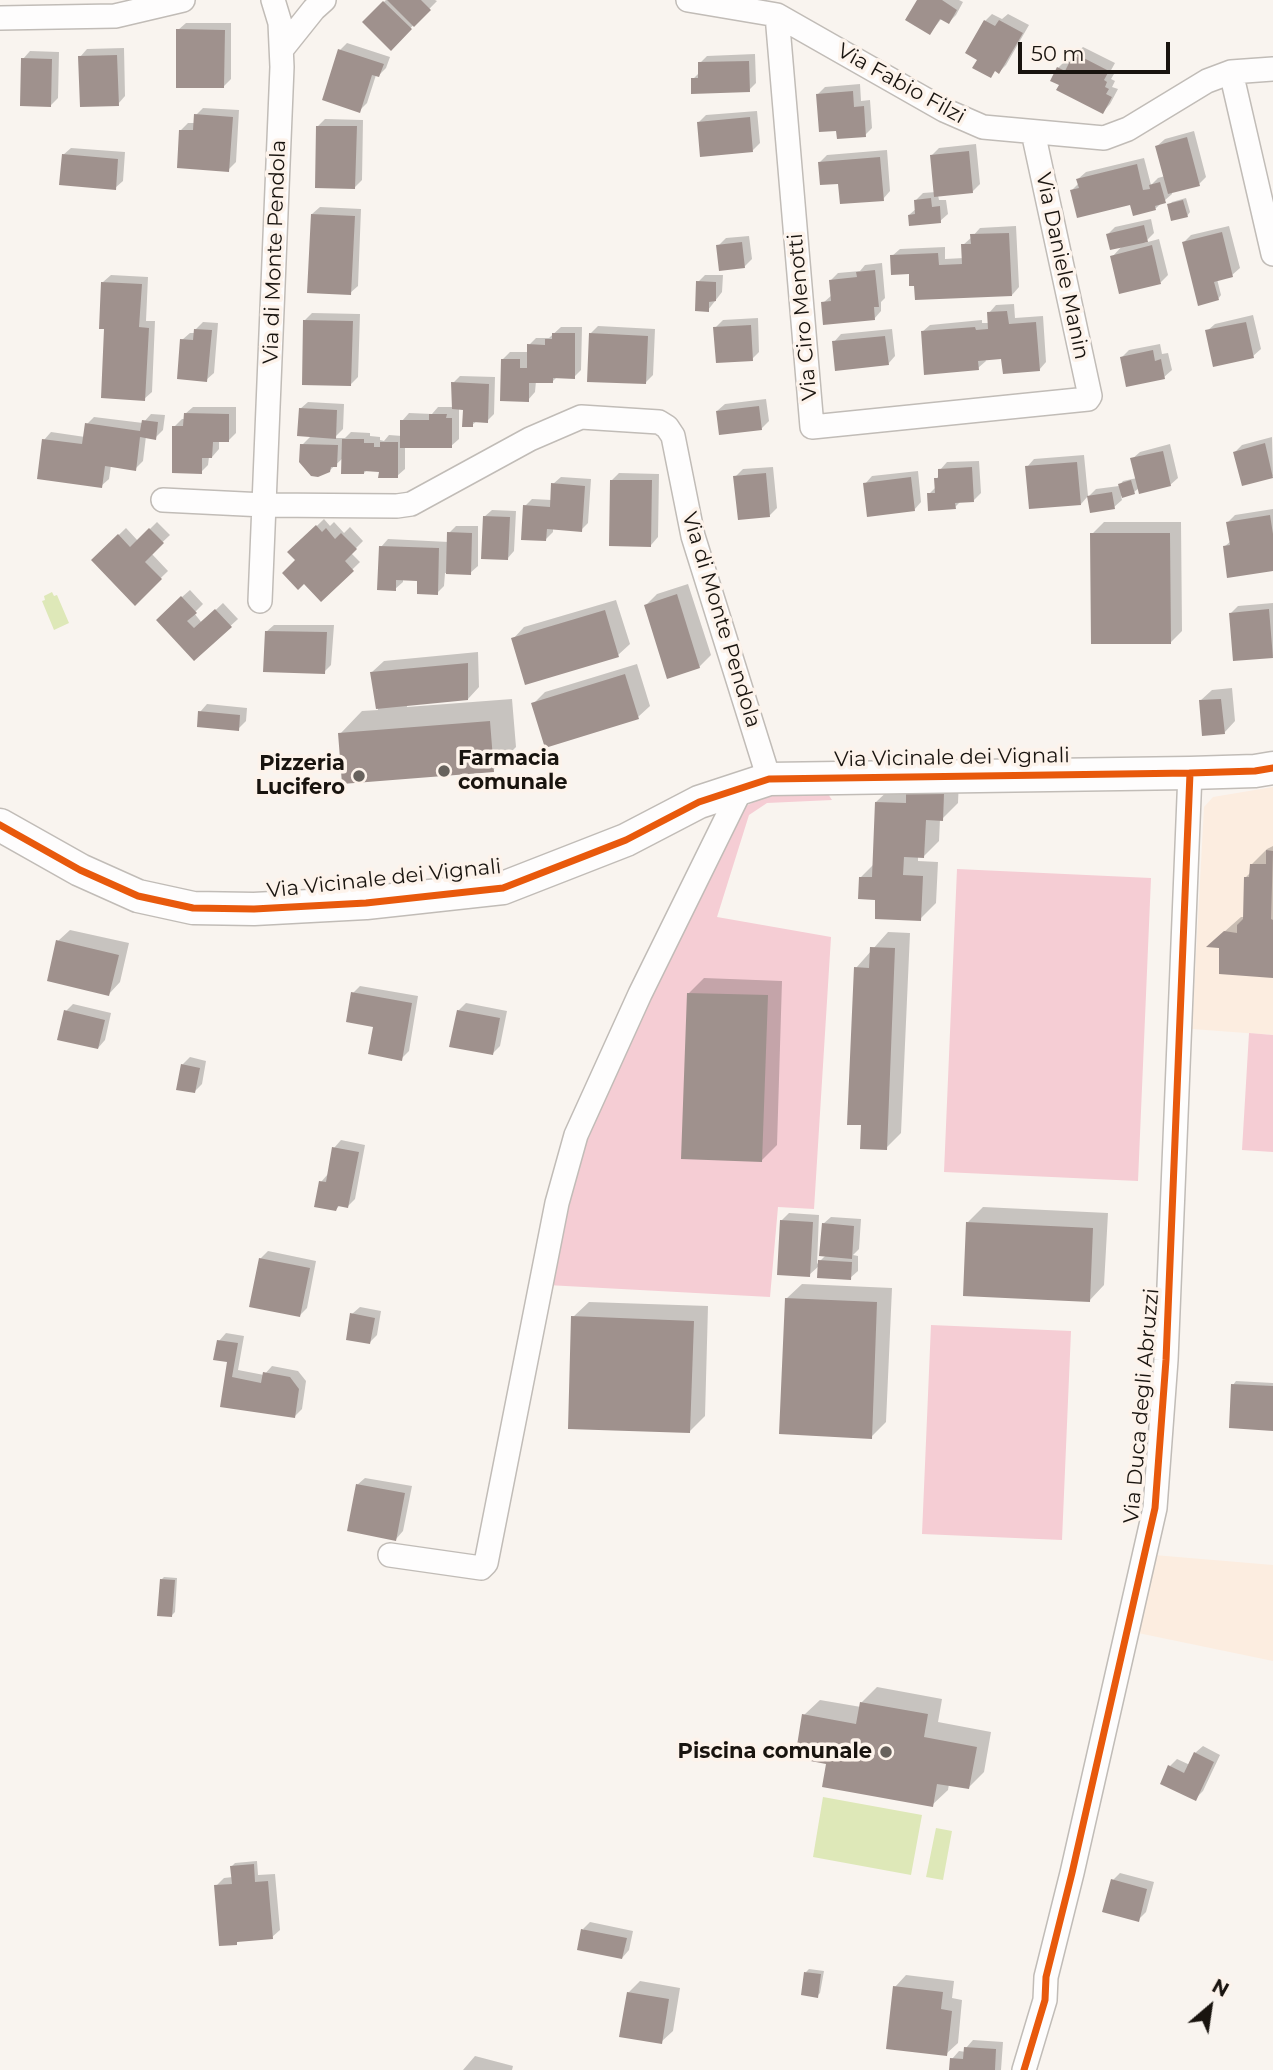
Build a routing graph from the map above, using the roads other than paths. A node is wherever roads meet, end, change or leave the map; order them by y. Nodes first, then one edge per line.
1 (183, 0) edge
2 (273, 0) edge
3 (324, 0) edge
4 (688, 0) edge
5 (777, 15) junction
6 (0, 18) edge
7 (282, 50) junction
8 (1273, 69) edge
9 (1231, 72) junction
10 (1033, 132) junction
11 (1273, 254) edge
12 (1088, 399) joint
13 (163, 500) dead end
14 (264, 505) junction
15 (261, 601) dead end
16 (1273, 768) edge
17 (1190, 773) junction
18 (755, 784) junction
19 (0, 825) edge
20 (390, 1555) dead end
21 (1024, 2070) edge

1 - 6 street
2 - 7 street, Via di Monte Pendola
3 - 7 street
4 - 5 street, Via Fabio Filzi
5 - 10 street, Via Fabio Filzi
5 - 12 street, Via Ciro Menotti
7 - 14 street, Via di Monte Pendola
8 - 9 street, Via Fabio Filzi
9 - 10 street, Via Fabio Filzi
9 - 11 street
10 - 12 street, Via Daniele Manin
13 - 14 street, Via di Monte Pendola
14 - 15 street, Via di Monte Pendola
14 - 18 street, Via di Monte Pendola
16 - 17 street, Via Vicinale dei Vignali
17 - 18 street, Via Vicinale dei Vignali
17 - 21 street, Via Duca degli Abruzzi
18 - 19 street, Via Vicinale dei Vignali
18 - 20 street

